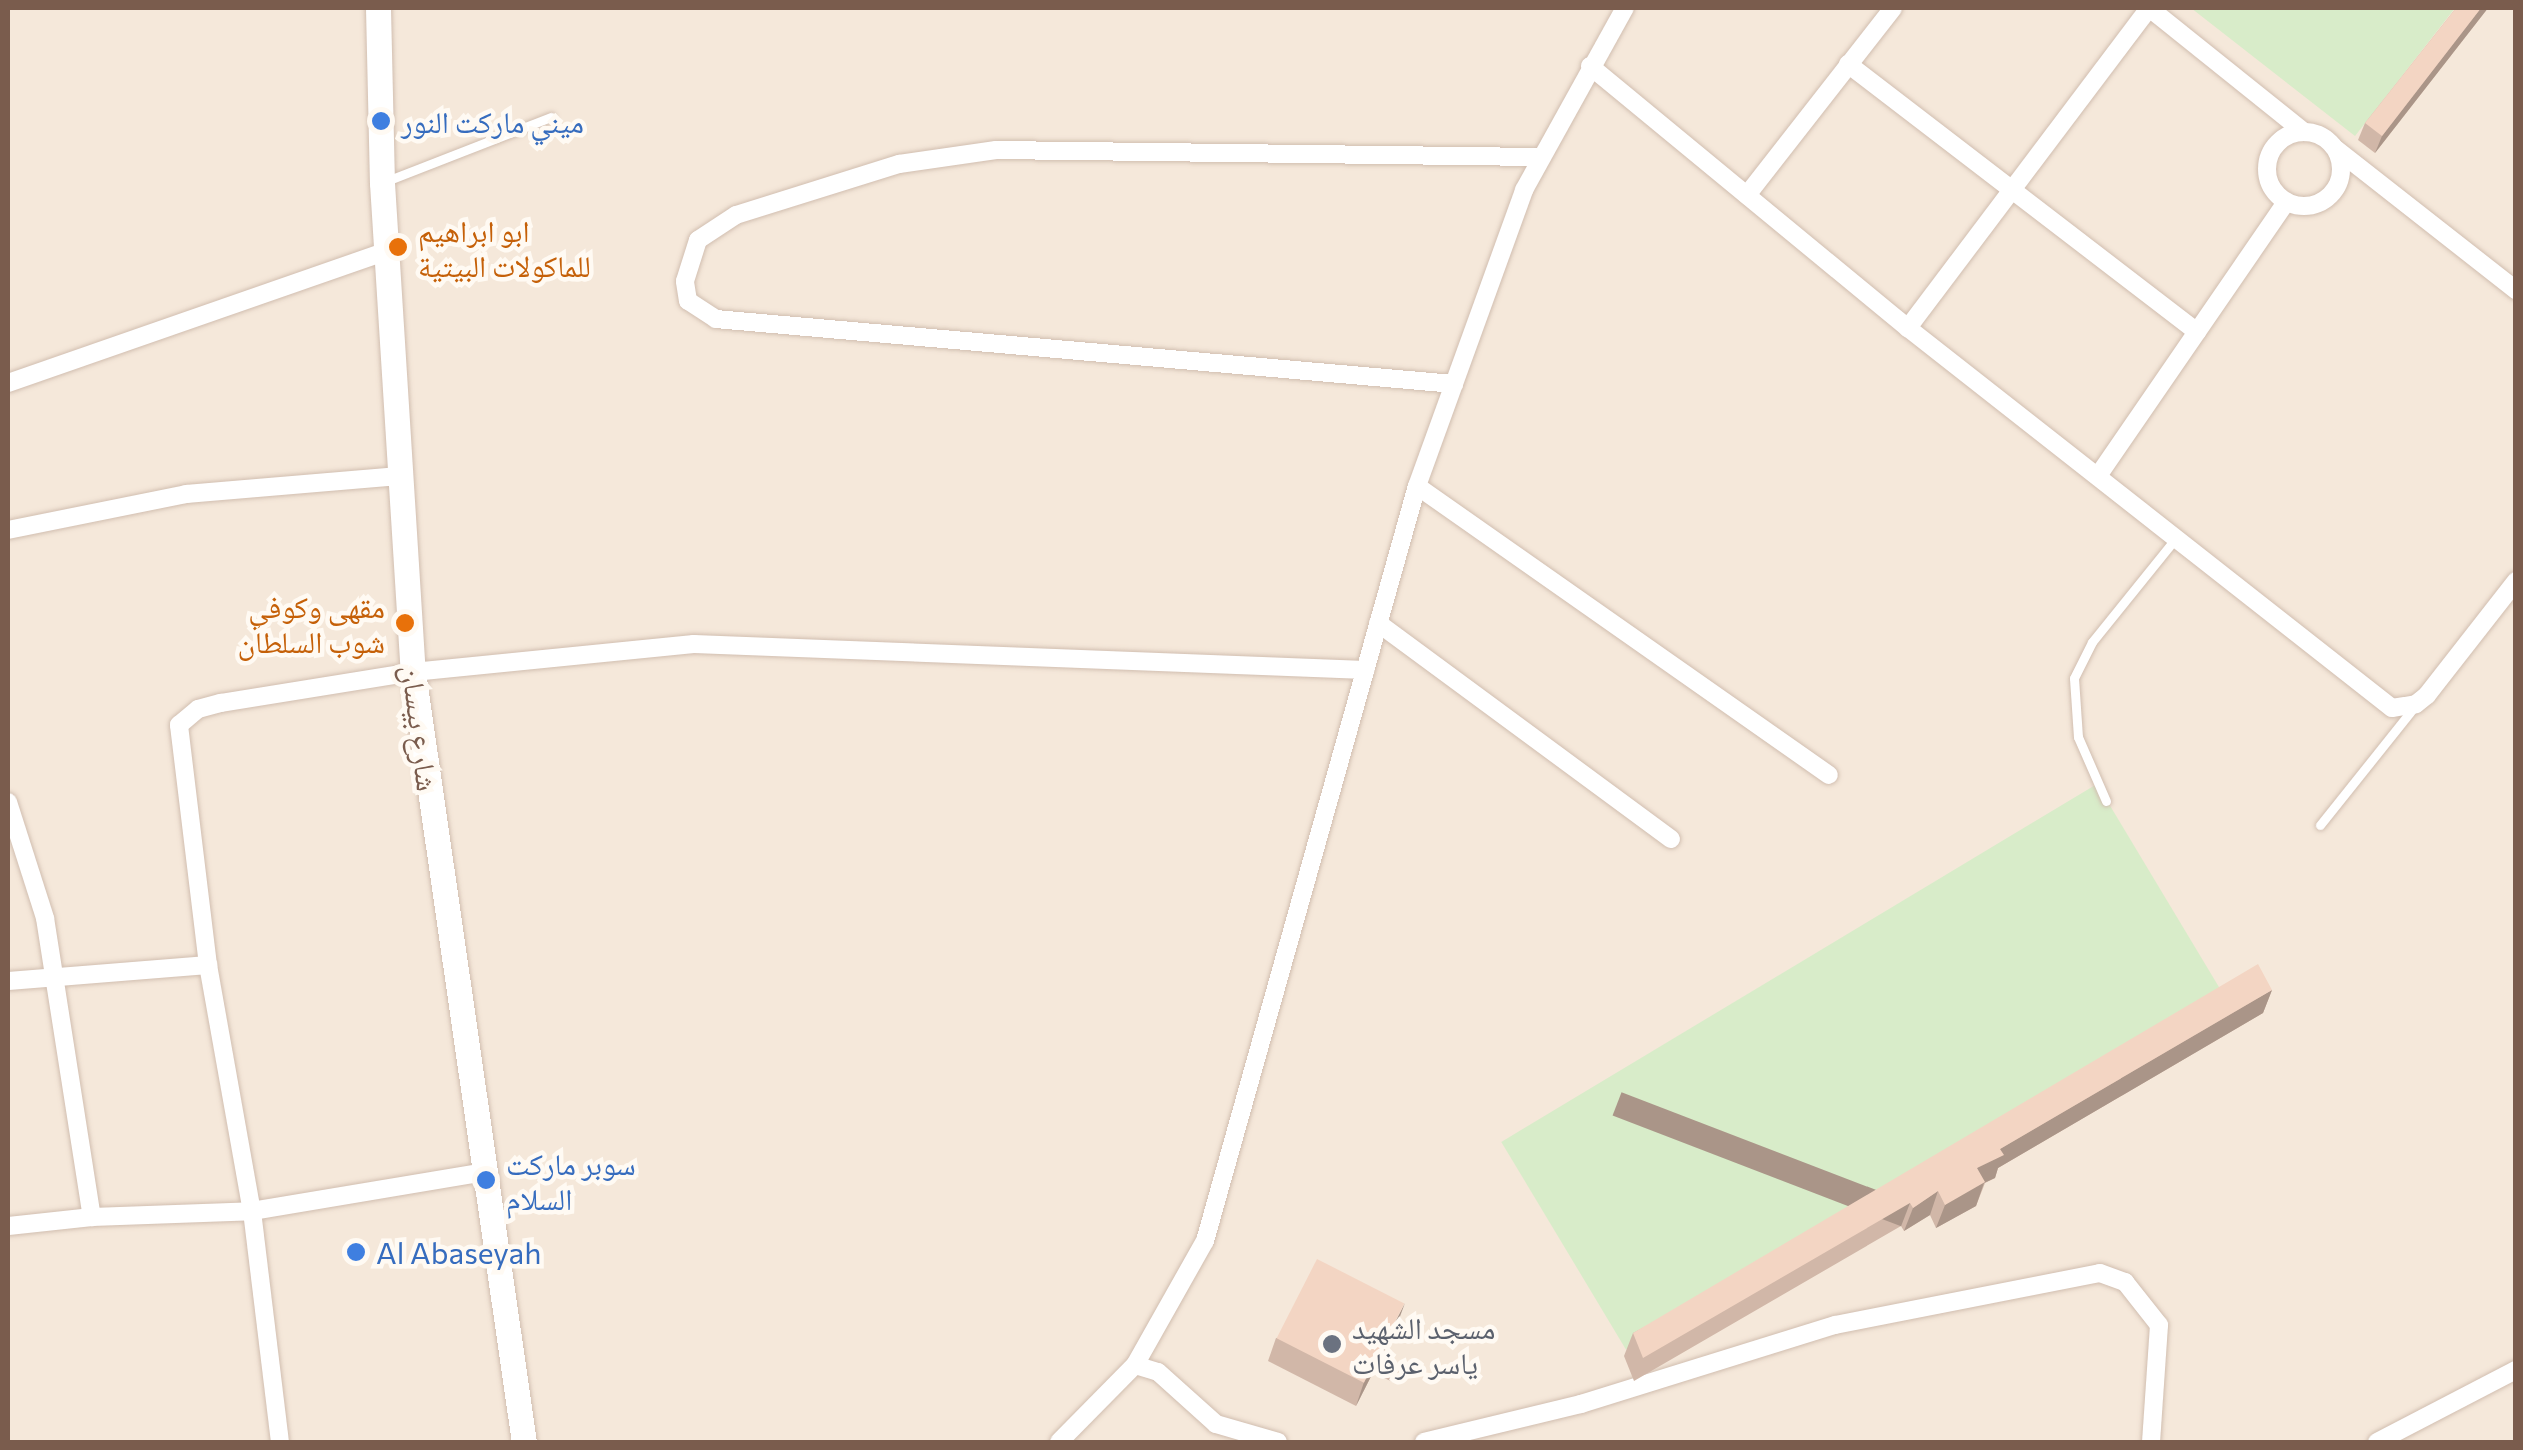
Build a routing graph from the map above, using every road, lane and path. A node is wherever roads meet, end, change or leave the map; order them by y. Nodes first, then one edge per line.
1 (378, 8) edge
2 (1624, 8) edge
3 (1894, 8) edge
4 (1848, 64) junction
5 (1590, 66) junction
6 (551, 118) dead end
7 (2304, 132) junction
8 (2336, 149) junction
9 (1541, 157) junction
10 (382, 182) junction
11 (2012, 190) junction
12 (1747, 194) junction
13 (2286, 202) junction
14 (386, 252) junction
15 (2516, 290) edge
16 (1908, 328) junction
17 (2196, 332) junction
18 (8, 383) edge
19 (1454, 384) junction
20 (2100, 473) junction
21 (398, 476) junction
22 (1417, 486) junction
23 (8, 530) edge
24 (2177, 536) junction
25 (2516, 581) edge
26 (1378, 623) junction
27 (1365, 670) junction
28 (413, 672) junction
29 (2416, 704) junction
30 (1829, 775) dead end
31 (2106, 801) dead end
32 (8, 802) edge
33 (2320, 825) dead end
34 (1671, 839) dead end
35 (208, 965) junction
36 (54, 979) junction
37 (8, 981) edge
38 (480, 1173) junction
39 (252, 1211) junction
40 (92, 1217) junction
41 (8, 1226) edge
42 (1136, 1365) junction
43 (2516, 1370) edge
44 (280, 1442) edge
45 (524, 1442) edge
46 (1058, 1442) edge
47 (1278, 1442) edge
48 (1424, 1442) edge
49 (2150, 1442) edge
50 (2377, 1442) edge

1 - 10 street, شارع بيسان
2 - 5 street
3 - 4 street
4 - 11 street
4 - 12 street
5 - 9 street
5 - 12 street
6 - 10 lane
7 - 8 street
7 - 11 street
7 - 13 street
8 - 13 street
8 - 15 street
9 - 19 street
9 - 19 street
10 - 14 street, شارع بيسان
11 - 16 street
11 - 17 street
12 - 16 street
13 - 17 street
14 - 18 street
14 - 21 street, شارع بيسان
16 - 20 street
17 - 20 street
19 - 22 street
20 - 24 street
21 - 23 street
21 - 28 street, شارع بيسان
22 - 26 street
22 - 30 street
24 - 29 street
24 - 31 lane
25 - 29 street
26 - 27 street
26 - 34 street
27 - 28 street
27 - 42 street
28 - 35 street
28 - 38 street, شارع بيسان
29 - 33 lane
32 - 36 street
35 - 36 street
35 - 39 street
36 - 37 street
36 - 40 street
38 - 39 street
38 - 45 street, شارع بيسان
39 - 40 street
39 - 44 street
40 - 41 street
42 - 46 street
42 - 47 street
43 - 50 street
48 - 49 street

